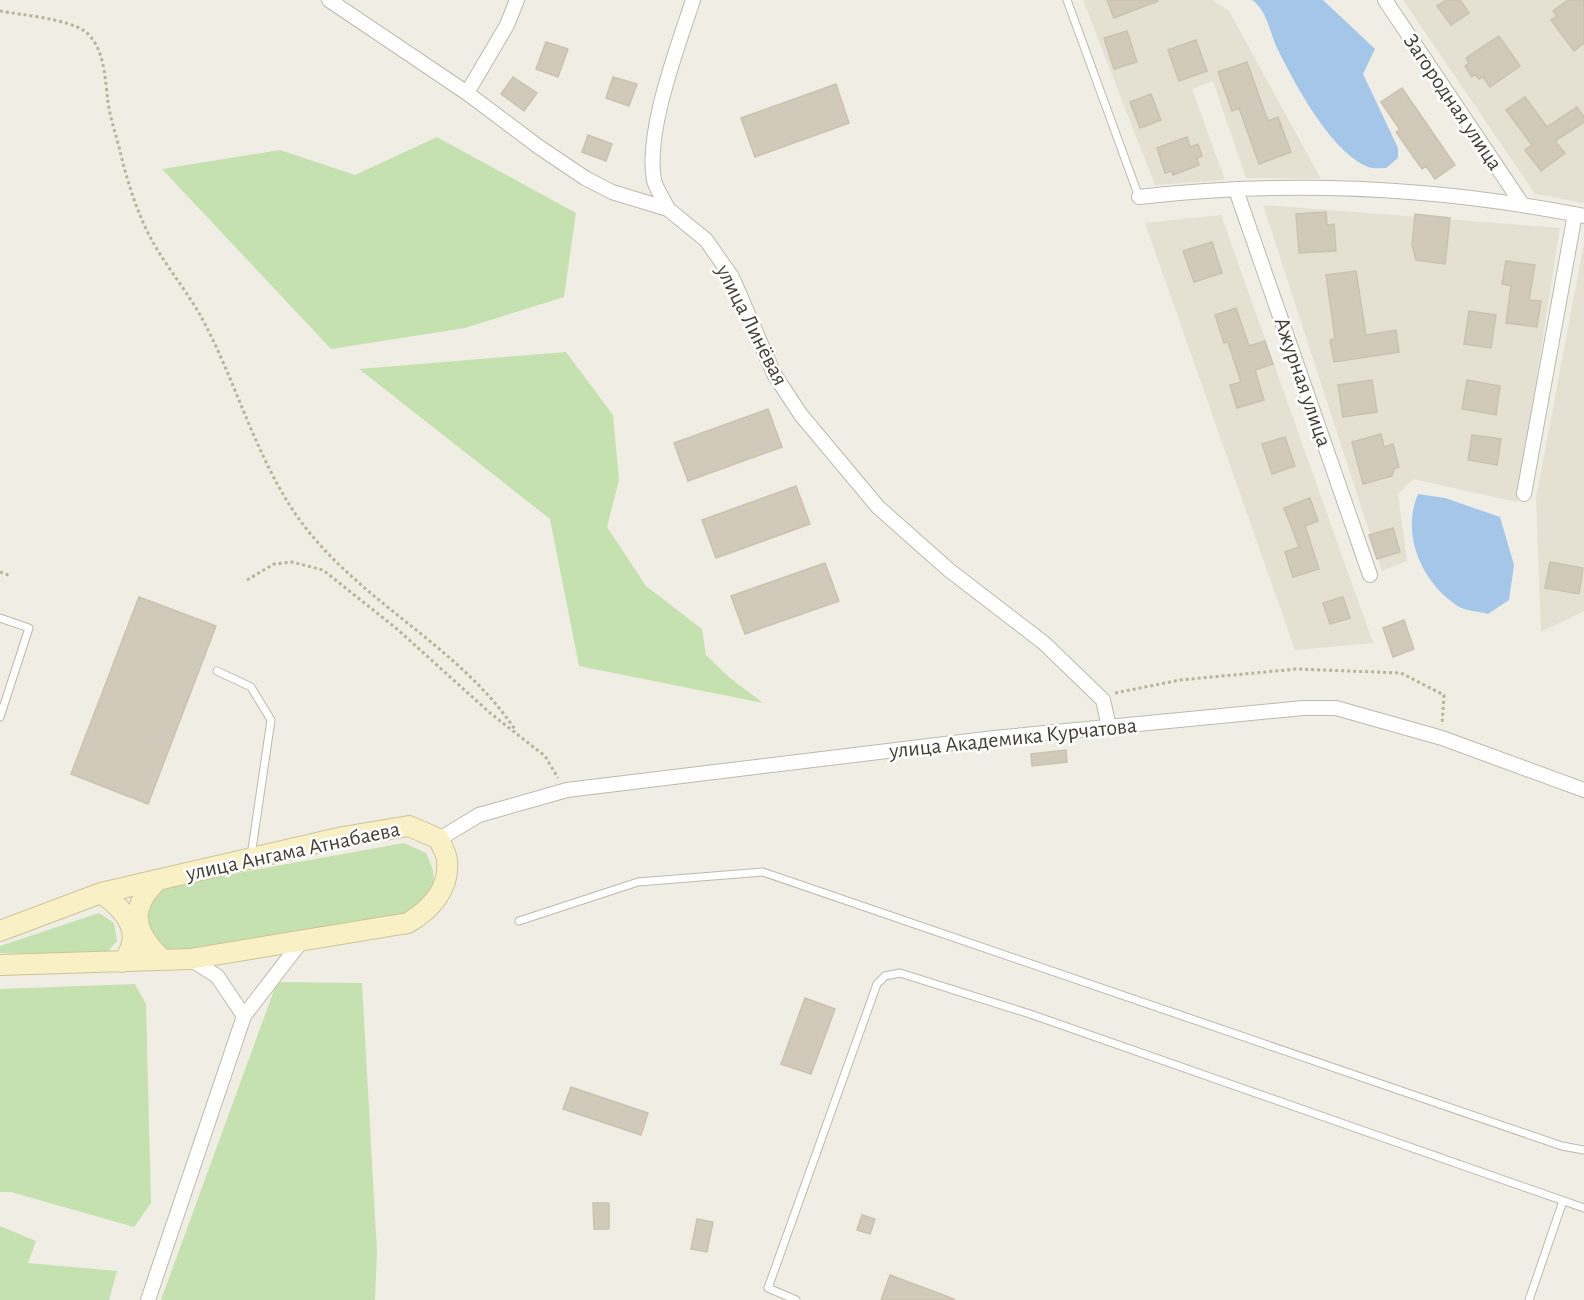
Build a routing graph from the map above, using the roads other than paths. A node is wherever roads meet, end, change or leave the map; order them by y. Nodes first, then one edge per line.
1 (329, 0) edge
2 (518, 0) edge
3 (693, 0) edge
4 (1067, 0) edge
5 (1385, 0) edge
6 (467, 93) junction
7 (1236, 190) junction
8 (1139, 197) joint
9 (1522, 204) junction
10 (668, 209) junction
11 (1580, 215) edge
12 (1524, 494) dead end
13 (1370, 575) dead end
14 (0, 618) edge
15 (217, 671) dead end
16 (0, 717) edge
17 (1109, 727) junction
18 (1584, 790) edge
19 (439, 838) junction
20 (251, 859) junction
21 (158, 880) junction
22 (101, 893) junction
23 (519, 921) dead end
24 (0, 931) edge
25 (300, 942) junction
26 (190, 959) junction
27 (163, 960) junction
28 (122, 963) junction
29 (0, 965) edge
30 (244, 1016) junction
31 (1584, 1150) edge
32 (1563, 1201) junction
33 (1584, 1208) edge
34 (148, 1300) edge
35 (796, 1300) edge
36 (1529, 1300) edge

1 - 6 street, улица Линёвая
2 - 6 street
3 - 10 street
4 - 8 lane
5 - 9 street, Загородная улица
6 - 10 street, улица Линёвая
7 - 8 street
7 - 9 street
7 - 13 street, Ажурная улица
9 - 11 street
10 - 17 street, улица Линёвая
11 - 12 street
14 - 16 lane
15 - 20 lane
17 - 18 street, улица Академика Курчатова
17 - 19 street, улица Академика Курчатова
19 - 20 street, улица Ангама Атнабаева
19 - 25 street
20 - 21 street, улица Ангама Атнабаева
21 - 22 street, улица Ангама Атнабаева
21 - 27 street
22 - 24 street, улица Ангама Атнабаева
22 - 28 street
23 - 31 lane
25 - 26 street
25 - 30 street
26 - 27 street
26 - 30 street
27 - 28 street
28 - 29 street
30 - 34 street
32 - 33 lane
32 - 35 lane
32 - 36 lane

